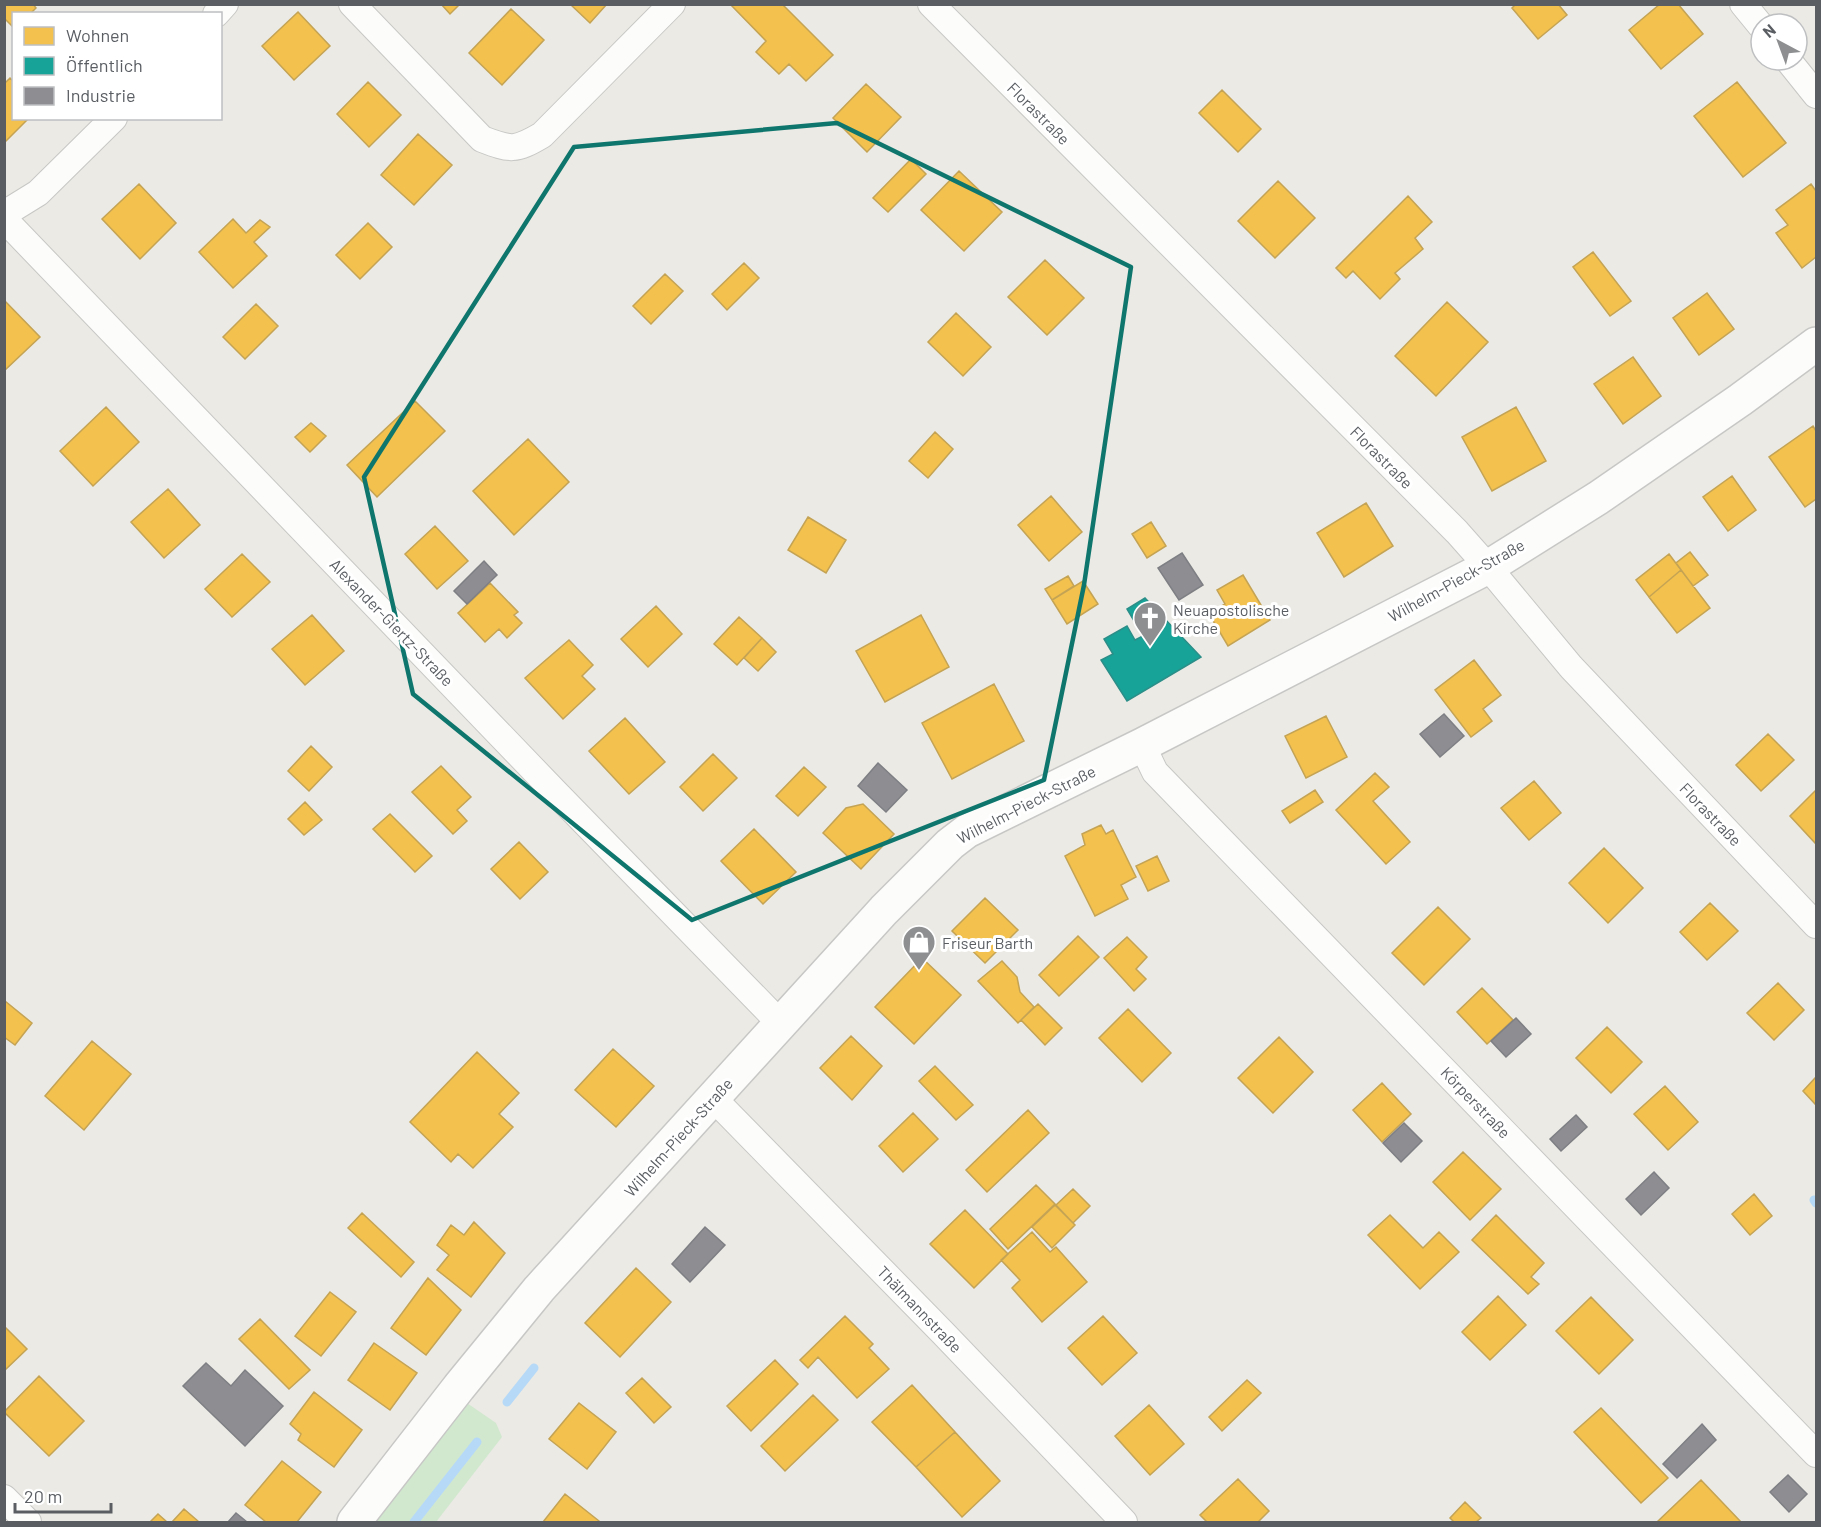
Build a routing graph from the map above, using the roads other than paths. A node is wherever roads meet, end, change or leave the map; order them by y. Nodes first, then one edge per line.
1 (352, 4) edge
2 (672, 4) edge
3 (931, 4) edge
4 (1798, 72) edge
5 (1816, 95) edge
6 (112, 120) edge
7 (4, 214) edge
8 (4, 219) edge
9 (1816, 344) edge
10 (1488, 567) junction
11 (1143, 745) junction
12 (1816, 925) edge
13 (781, 1024) junction
14 (713, 1098) junction
15 (1816, 1454) edge
16 (4, 1498) edge
17 (28, 1522) edge
18 (354, 1522) edge
19 (1124, 1522) edge

1 - 2 street
3 - 10 street, Florastraße
4 - 5 street
6 - 7 street
8 - 13 street, Alexander-Giertz-Straße
9 - 10 street, Wilhelm-Pieck-Straße
10 - 11 street, Wilhelm-Pieck-Straße
10 - 12 street, Florastraße
11 - 13 street, Wilhelm-Pieck-Straße
11 - 15 street, Körperstraße
13 - 14 street, Wilhelm-Pieck-Straße
14 - 18 street, Wilhelm-Pieck-Straße
14 - 19 street, Thälmannstraße
16 - 17 street

